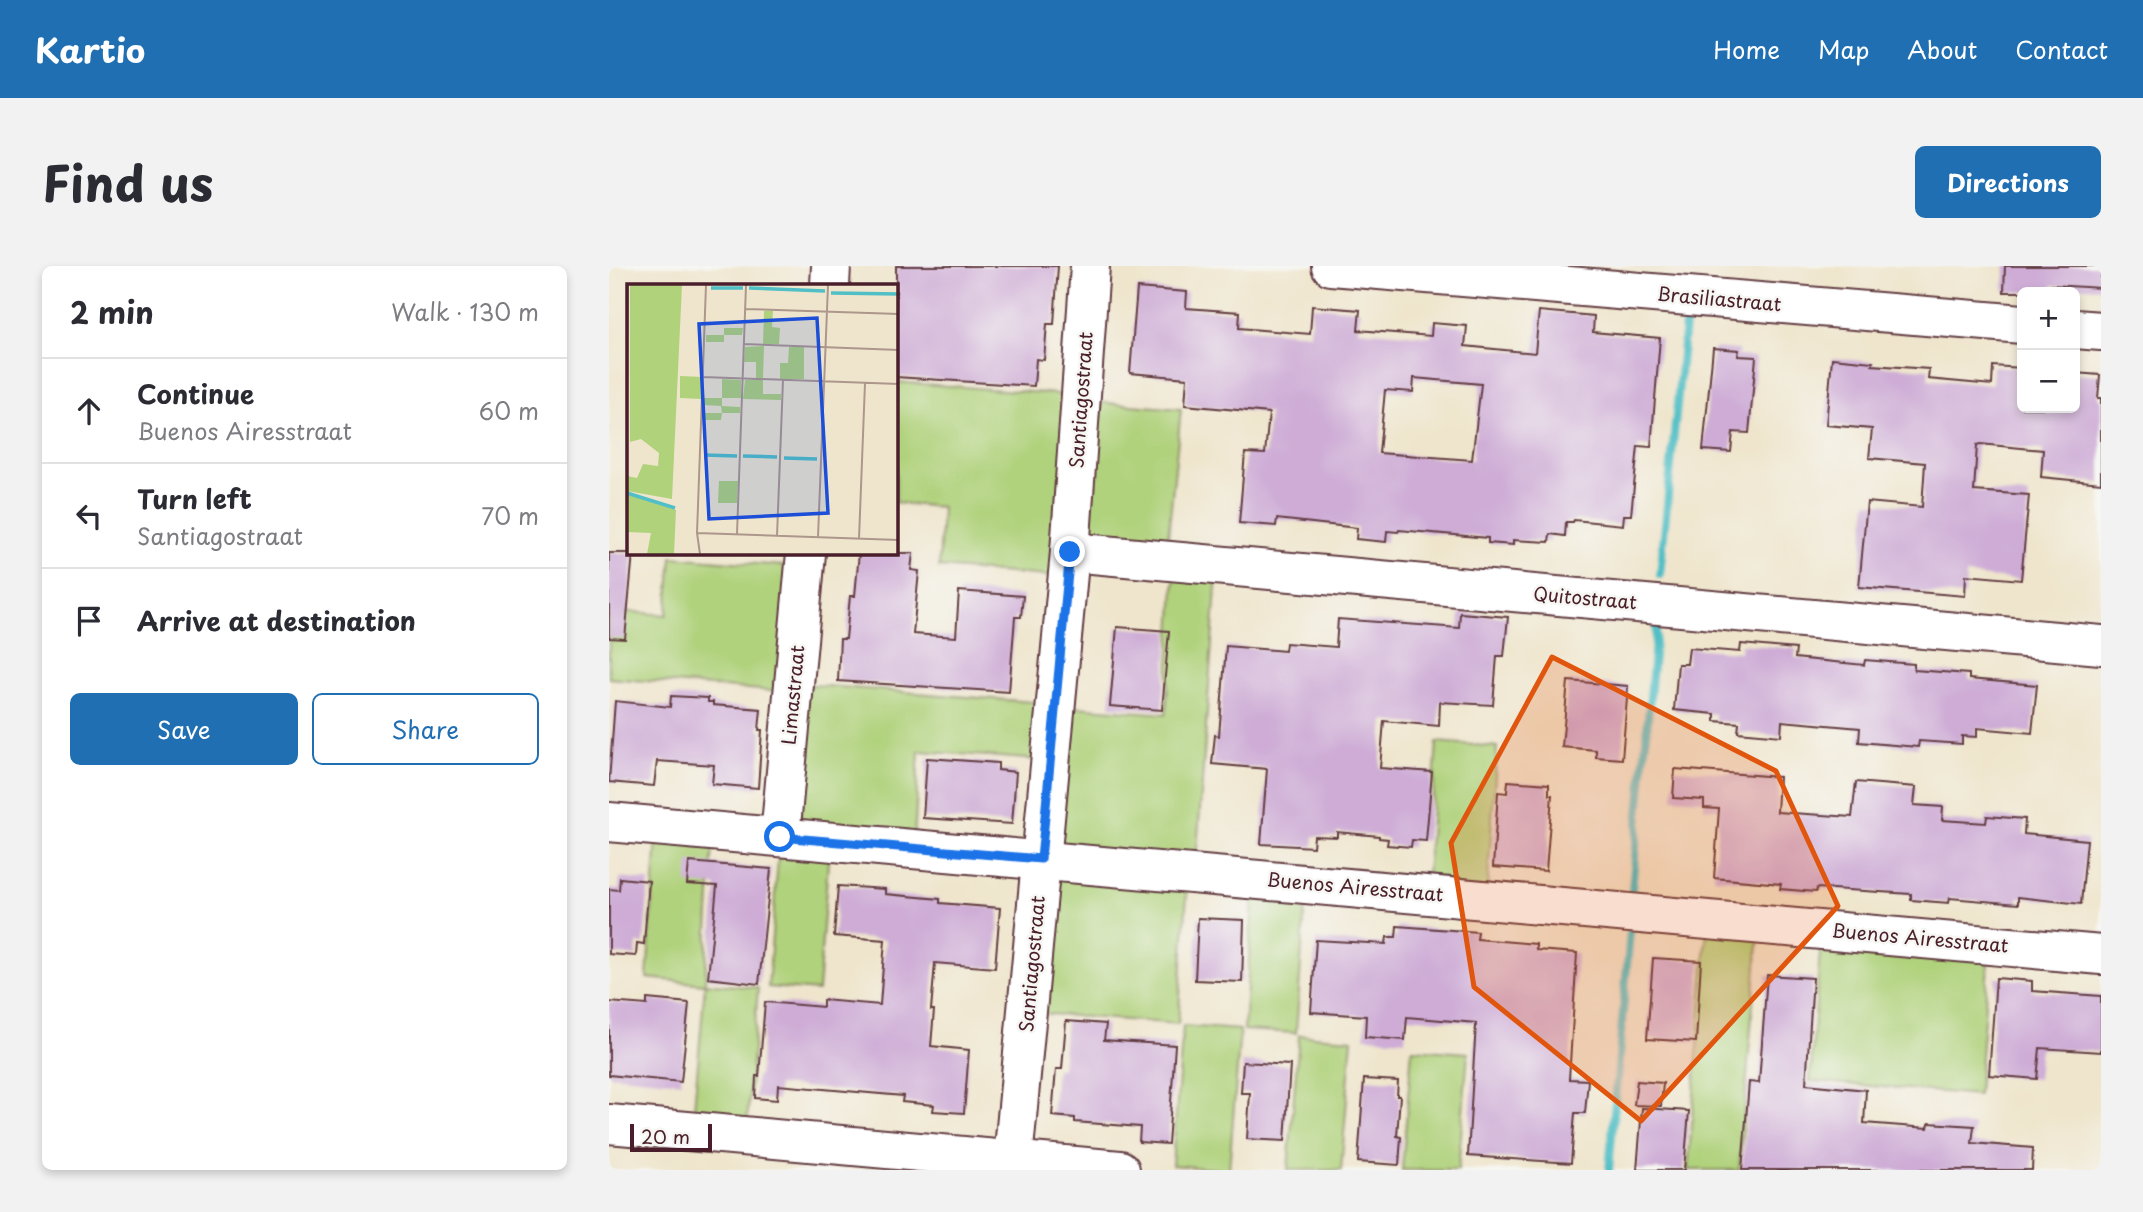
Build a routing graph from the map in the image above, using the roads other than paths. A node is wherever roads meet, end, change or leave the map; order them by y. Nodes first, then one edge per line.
1 (831, 266) edge
2 (1090, 266) edge
3 (1331, 266) edge
4 (829, 284) edge
5 (2017, 324) edge
6 (2080, 329) edge
7 (2101, 331) edge
8 (1070, 552) junction
9 (806, 555) edge
10 (2101, 645) edge
11 (609, 822) edge
12 (780, 837) junction
13 (1041, 859) junction
14 (2101, 954) edge
15 (609, 1124) edge
16 (1013, 1160) junction
17 (1120, 1170) edge

1 - 4 street
2 - 8 street, Santiagostraat
3 - 5 street, Brasiliastraat
6 - 7 street
8 - 10 street, Quitostraat
8 - 13 street, Santiagostraat
9 - 12 street, Limastraat
11 - 12 street, Buenos Airesstraat
12 - 13 street, Buenos Airesstraat
13 - 14 street, Buenos Airesstraat
13 - 16 street, Santiagostraat
15 - 16 street
16 - 17 street

